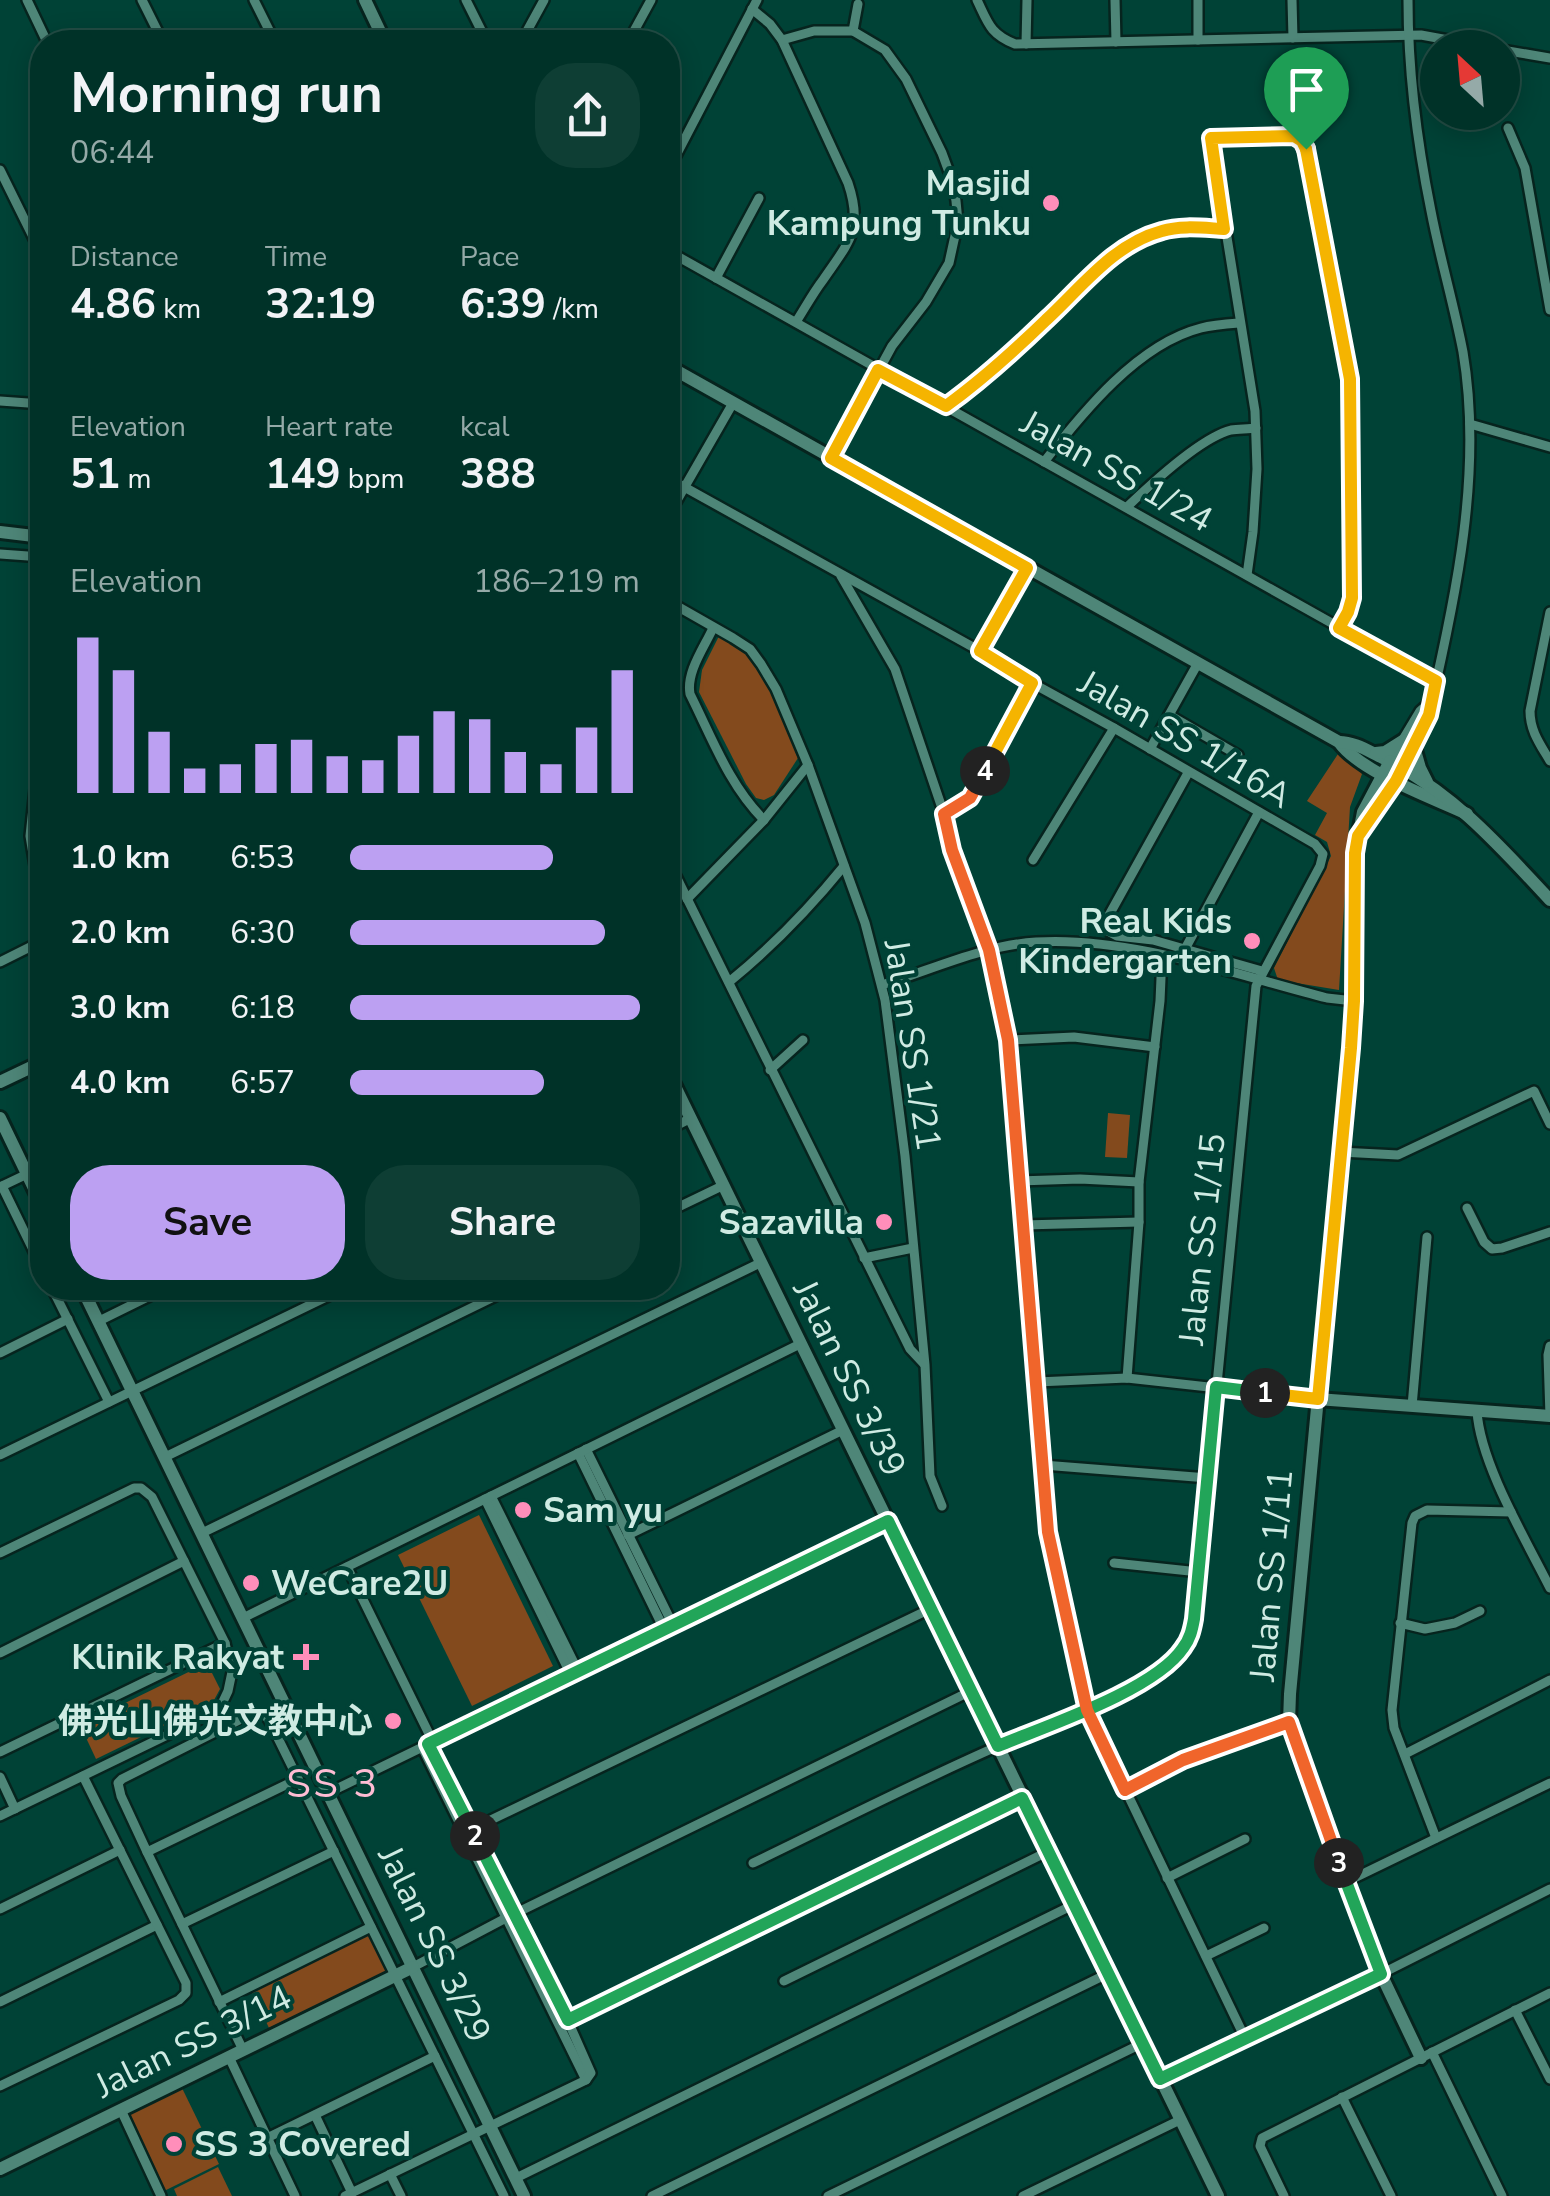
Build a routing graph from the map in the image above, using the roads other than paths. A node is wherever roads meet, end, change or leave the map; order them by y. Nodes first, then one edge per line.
1 (27, 0) edge
2 (142, 0) edge
3 (254, 0) edge
4 (365, 0) edge
5 (466, 0) edge
6 (544, 0) edge
7 (650, 0) edge
8 (977, 0) edge
9 (1027, 0) edge
10 (1115, 0) edge
11 (1198, 0) edge
12 (1292, 0) edge
13 (1408, 0) edge
14 (755, 4) edge
15 (858, 4) dead end
16 (41, 30) edge
17 (156, 30) edge
18 (268, 30) edge
19 (380, 30) edge
20 (481, 30) edge
21 (527, 30) edge
22 (634, 30) edge
23 (853, 31) junction
24 (1408, 36) junction
25 (1420, 37) edge
26 (1293, 38) junction
27 (782, 40) junction
28 (1198, 40) junction
29 (1116, 42) junction
30 (1026, 44) junction
31 (1520, 53) edge
32 (1550, 58) edge
33 (1509, 130) edge
34 (680, 148) edge
35 (0, 170) edge
36 (759, 198) dead end
37 (1224, 229) junction
38 (30, 231) edge
39 (680, 258) edge
40 (716, 278) junction
41 (1550, 310) edge
42 (796, 322) junction
43 (1240, 323) junction
44 (878, 370) junction
45 (680, 373) edge
46 (0, 401) edge
47 (30, 403) edge
48 (734, 403) junction
49 (946, 406) junction
50 (1470, 424) junction
51 (1256, 428) junction
52 (1550, 446) edge
53 (831, 458) junction
54 (1044, 462) junction
55 (680, 485) edge
56 (684, 487) junction
57 (680, 494) edge
58 (1127, 506) junction
59 (0, 532) edge
60 (30, 536) edge
61 (0, 554) edge
62 (30, 556) edge
63 (1027, 568) junction
64 (840, 574) junction
65 (1247, 575) junction
66 (680, 608) edge
67 (1550, 612) edge
68 (714, 628) junction
69 (1339, 628) junction
70 (980, 651) junction
71 (1198, 663) junction
72 (1436, 681) junction
73 (1032, 683) junction
74 (1169, 715) junction
75 (1114, 728) junction
76 (1409, 744) junction
77 (1150, 749) junction
78 (1238, 755) dead end
79 (1369, 758) junction
80 (1550, 761) edge
81 (1396, 764) junction
82 (808, 765) junction
83 (1188, 773) junction
84 (1389, 778) junction
85 (1423, 787) junction
86 (1372, 807) junction
87 (1259, 812) junction
88 (944, 814) junction
89 (764, 820) junction
90 (1034, 860) dead end
91 (844, 866) junction
92 (680, 885) edge
93 (687, 899) junction
94 (1550, 900) edge
95 (30, 947) edge
96 (1185, 949) junction
97 (989, 950) junction
98 (1162, 954) junction
99 (0, 962) edge
100 (1260, 976) junction
101 (729, 982) junction
102 (882, 985) junction
103 (1354, 1001) junction
104 (804, 1040) dead end
105 (1008, 1040) junction
106 (1156, 1047) junction
107 (30, 1068) edge
108 (770, 1070) junction
109 (0, 1082) edge
110 (680, 1096) edge
111 (0, 1118) edge
112 (691, 1118) junction
113 (680, 1124) edge
114 (1550, 1124) edge
115 (1340, 1152) junction
116 (30, 1173) edge
117 (27, 1174) junction
118 (30, 1180) edge
119 (1018, 1181) junction
120 (1139, 1182) junction
121 (722, 1186) junction
122 (1, 1187) edge
123 (680, 1206) edge
124 (1468, 1208) dead end
125 (1139, 1222) junction
126 (1023, 1225) junction
127 (1550, 1232) edge
128 (1427, 1237) dead end
129 (30, 1244) edge
130 (914, 1248) junction
131 (864, 1258) junction
132 (760, 1263) junction
133 (58, 1300) edge
134 (88, 1300) edge
135 (141, 1300) edge
136 (320, 1300) edge
137 (487, 1300) edge
138 (68, 1320) junction
139 (98, 1321) junction
140 (800, 1344) junction
141 (1550, 1346) edge
142 (0, 1353) edge
143 (925, 1365) junction
144 (1126, 1378) junction
145 (1037, 1382) junction
146 (1216, 1387) junction
147 (132, 1390) junction
148 (1318, 1399) junction
149 (108, 1402) junction
150 (1412, 1406) junction
151 (1477, 1411) junction
152 (1550, 1416) edge
153 (842, 1430) junction
154 (582, 1451) junction
155 (0, 1455) edge
156 (165, 1457) junction
157 (1043, 1465) junction
158 (1208, 1478) junction
159 (488, 1497) junction
160 (942, 1506) dead end
161 (1511, 1512) junction
162 (888, 1521) junction
163 (202, 1533) junction
164 (628, 1535) junction
165 (0, 1553) edge
166 (184, 1561) junction
167 (1114, 1563) dead end
168 (347, 1567) junction
169 (1199, 1572) junction
170 (1550, 1588) edge
171 (930, 1609) junction
172 (1480, 1611) dead end
173 (243, 1618) junction
174 (1400, 1622) junction
175 (669, 1627) junction
176 (224, 1643) junction
177 (0, 1653) edge
178 (574, 1673) junction
179 (1550, 1680) edge
180 (971, 1691) junction
181 (1087, 1710) junction
182 (1289, 1722) junction
183 (428, 1744) junction
184 (998, 1746) junction
185 (0, 1752) edge
186 (1405, 1754) junction
187 (83, 1776) junction
188 (0, 1778) edge
189 (298, 1779) junction
190 (1550, 1783) edge
191 (1125, 1790) junction
192 (328, 1792) junction
193 (1022, 1798) junction
194 (15, 1809) junction
195 (0, 1816) edge
196 (472, 1829) junction
197 (1436, 1838) junction
198 (1246, 1839) dead end
199 (120, 1850) junction
200 (334, 1851) junction
201 (1049, 1851) junction
202 (147, 1852) junction
203 (754, 1863) dead end
204 (1167, 1878) junction
205 (1346, 1882) junction
206 (1550, 1890) edge
207 (1075, 1904) junction
208 (0, 1909) edge
209 (510, 1916) junction
210 (182, 1924) junction
211 (157, 1925) junction
212 (371, 1927) junction
213 (1264, 1928) dead end
214 (1206, 1956) junction
215 (413, 1967) junction
216 (1109, 1973) junction
217 (1381, 1974) junction
218 (395, 1976) junction
219 (784, 1980) dead end
220 (1550, 1992) edge
221 (0, 2002) edge
222 (219, 2002) junction
223 (1515, 2010) junction
224 (568, 2020) junction
225 (1245, 2038) junction
226 (1142, 2043) junction
227 (243, 2050) junction
228 (1426, 2055) junction
229 (435, 2056) junction
230 (229, 2057) junction
231 (1160, 2079) junction
232 (1550, 2079) edge
233 (586, 2080) junction
234 (0, 2086) edge
235 (1342, 2097) junction
236 (121, 2110) junction
237 (315, 2115) junction
238 (1180, 2120) junction
239 (490, 2126) junction
240 (473, 2134) junction
241 (267, 2138) junction
242 (0, 2169) edge
243 (390, 2174) junction
244 (516, 2178) junction
245 (348, 2194) edge
246 (158, 2195) edge
247 (295, 2196) edge
248 (401, 2196) edge
249 (504, 2196) edge
250 (524, 2196) edge
251 (652, 2196) edge
252 (828, 2196) edge
253 (1023, 2196) edge
254 (1218, 2196) edge
255 (1284, 2196) edge
256 (1391, 2196) edge
257 (1502, 2196) edge

1 - 16 street
2 - 17 street
3 - 18 street
4 - 19 street
5 - 20 street
6 - 21 street
7 - 22 street
8 - 30 street
9 - 30 street
10 - 29 street
11 - 28 street
12 - 26 street
13 - 24 street
14 - 27 street
14 - 34 street
15 - 23 street
23 - 27 street
23 - 44 street
24 - 25 street
24 - 26 street
24 - 50 street
26 - 28 street
27 - 42 street
28 - 29 street
29 - 30 street
31 - 32 street
33 - 41 street
35 - 38 street
36 - 40 street
37 - 43 street
37 - 49 street
37 - 69 street
39 - 40 street, Jalan SS 1/24
40 - 42 street, Jalan SS 1/24
42 - 44 street, Jalan SS 1/24
43 - 51 street
43 - 54 street
44 - 49 street, Jalan SS 1/24
44 - 53 street
45 - 48 street
46 - 47 street
48 - 53 street
48 - 56 street
49 - 54 street, Jalan SS 1/24
50 - 52 street
50 - 72 street
51 - 58 street
51 - 65 street
53 - 63 street
54 - 58 street, Jalan SS 1/24
55 - 56 street, Jalan SS 1/16A
56 - 57 street
56 - 64 street, Jalan SS 1/16A
58 - 65 street, Jalan SS 1/24
59 - 60 street
61 - 62 street
63 - 70 street
63 - 71 street
64 - 70 street, Jalan SS 1/16A
64 - 88 street
65 - 69 street, Jalan SS 1/24
66 - 68 street, Jalan SS 1/21
67 - 80 street
68 - 82 street, Jalan SS 1/21
68 - 89 street
69 - 72 street, Jalan SS 1/24
70 - 73 street, Jalan SS 1/16A
71 - 74 street
71 - 79 street
72 - 76 street
73 - 75 street, Jalan SS 1/16A
73 - 88 street
74 - 77 street
74 - 78 street
75 - 77 street, Jalan SS 1/16A
75 - 90 street
76 - 79 street
76 - 81 street
76 - 85 street
77 - 83 street, Jalan SS 1/16A
79 - 81 street
79 - 84 street
79 - 86 street
81 - 84 street, Jalan SS 1/11
81 - 85 street
82 - 89 street
82 - 91 street, Jalan SS 1/21
83 - 87 street, Jalan SS 1/16A
83 - 96 street
84 - 85 street
84 - 86 street, Jalan SS 1/11
85 - 86 street
85 - 94 street
86 - 103 street, Jalan SS 1/11
87 - 96 street
87 - 100 street, Jalan SS 1/16A
88 - 97 street
89 - 93 street
91 - 101 street
91 - 102 street, Jalan SS 1/21
92 - 93 street
93 - 101 street
95 - 99 street
96 - 100 street
97 - 98 street
97 - 102 street
97 - 105 street
98 - 100 street
98 - 106 street
100 - 103 street
100 - 146 street, Jalan SS 1/15
101 - 108 street
102 - 130 street, Jalan SS 1/21
103 - 115 street, Jalan SS 1/11
104 - 108 street
105 - 106 street
105 - 119 street
106 - 120 street
107 - 109 street
108 - 131 street
110 - 112 street, Jalan SS 3/39
111 - 117 street
112 - 113 street
112 - 121 street, Jalan SS 3/39
114 - 115 street
115 - 148 street, Jalan SS 1/11
116 - 117 street
117 - 118 street
117 - 122 street
119 - 120 street
119 - 126 street
120 - 125 street
121 - 123 street
121 - 132 street, Jalan SS 3/39
122 - 129 street
124 - 127 street
125 - 126 street
125 - 144 street
126 - 145 street
128 - 150 street
130 - 131 street
130 - 143 street, Jalan SS 1/21
131 - 143 street
132 - 140 street, Jalan SS 3/39
132 - 163 street
133 - 138 street
134 - 139 street, Jalan SS 3/29
135 - 139 street
136 - 147 street
137 - 156 street
138 - 142 street
138 - 149 street
139 - 147 street, Jalan SS 3/29
140 - 153 street, Jalan SS 3/39
140 - 154 street
141 - 152 street
143 - 160 street, Jalan SS 1/21
144 - 145 street
144 - 146 street
145 - 157 street
146 - 148 street
146 - 158 street, Jalan SS 1/15
147 - 149 street
147 - 156 street, Jalan SS 3/29
148 - 150 street
148 - 182 street, Jalan SS 1/11
149 - 155 street
150 - 151 street
151 - 152 street
151 - 161 street
153 - 162 street, Jalan SS 3/39
153 - 164 street
154 - 159 street
154 - 164 street
154 - 175 street
156 - 163 street, Jalan SS 3/29
157 - 158 street
157 - 181 street
158 - 169 street, Jalan SS 1/15
159 - 168 street
159 - 178 street
161 - 170 street
161 - 174 street
162 - 171 street, Jalan SS 3/39
162 - 175 street
163 - 173 street, Jalan SS 3/29
164 - 175 street
165 - 166 street
166 - 176 street
166 - 177 street
167 - 169 street
168 - 173 street
168 - 183 street
169 - 181 street, Jalan SS 1/15
171 - 180 street, Jalan SS 3/39
171 - 196 street
172 - 174 street
173 - 192 street, Jalan SS 3/29
174 - 186 street
175 - 178 street
176 - 185 street
176 - 187 street
178 - 183 street
179 - 186 street
180 - 184 street, Jalan SS 3/39
180 - 209 street
181 - 184 street, Jalan SS 1/15
181 - 191 street
182 - 191 street
182 - 205 street, Jalan SS 1/11
183 - 192 street
183 - 196 street
183 - 209 street
184 - 193 street, Jalan SS 3/39
184 - 203 street, Jalan SS 1/15
186 - 197 street
187 - 194 street
187 - 199 street
188 - 194 street
189 - 200 street
189 - 202 street
189 - 202 street
190 - 197 street
191 - 204 street
192 - 215 street, Jalan SS 3/29
193 - 201 street, Jalan SS 3/39
193 - 224 street
194 - 195 street
196 - 209 street
197 - 205 street
198 - 204 street
199 - 208 street
199 - 211 street
200 - 210 street
200 - 212 street
201 - 207 street, Jalan SS 3/39
201 - 219 street
202 - 210 street
204 - 214 street
205 - 217 street, Jalan SS 1/11
206 - 217 street
207 - 216 street, Jalan SS 3/39
207 - 244 street
209 - 215 street
209 - 224 street
209 - 233 street
210 - 222 street
211 - 221 street
211 - 234 street
212 - 218 street
212 - 222 street
213 - 214 street
214 - 225 street
215 - 218 street, Jalan SS 3/14
215 - 239 street, Jalan SS 3/29
216 - 226 street, Jalan SS 3/39
216 - 251 street
217 - 225 street
217 - 228 street, Jalan SS 1/11
218 - 227 street, Jalan SS 3/14
218 - 229 street
220 - 223 street
222 - 227 street
223 - 228 street
223 - 232 street
224 - 233 street
225 - 231 street
226 - 231 street, Jalan SS 3/39
226 - 252 street
227 - 230 street, Jalan SS 3/14
228 - 235 street
228 - 257 street
229 - 237 street
229 - 240 street
230 - 236 street, Jalan SS 3/14
230 - 241 street
231 - 238 street, Jalan SS 3/39
233 - 239 street
235 - 255 street
235 - 256 street
236 - 242 street, Jalan SS 3/14
236 - 246 street
237 - 241 street
237 - 245 street
238 - 253 street
238 - 254 street, Jalan SS 3/39
239 - 240 street
239 - 244 street, Jalan SS 3/29
240 - 243 street
240 - 249 street
241 - 247 street
243 - 245 street
243 - 248 street
244 - 250 street, Jalan SS 3/29

